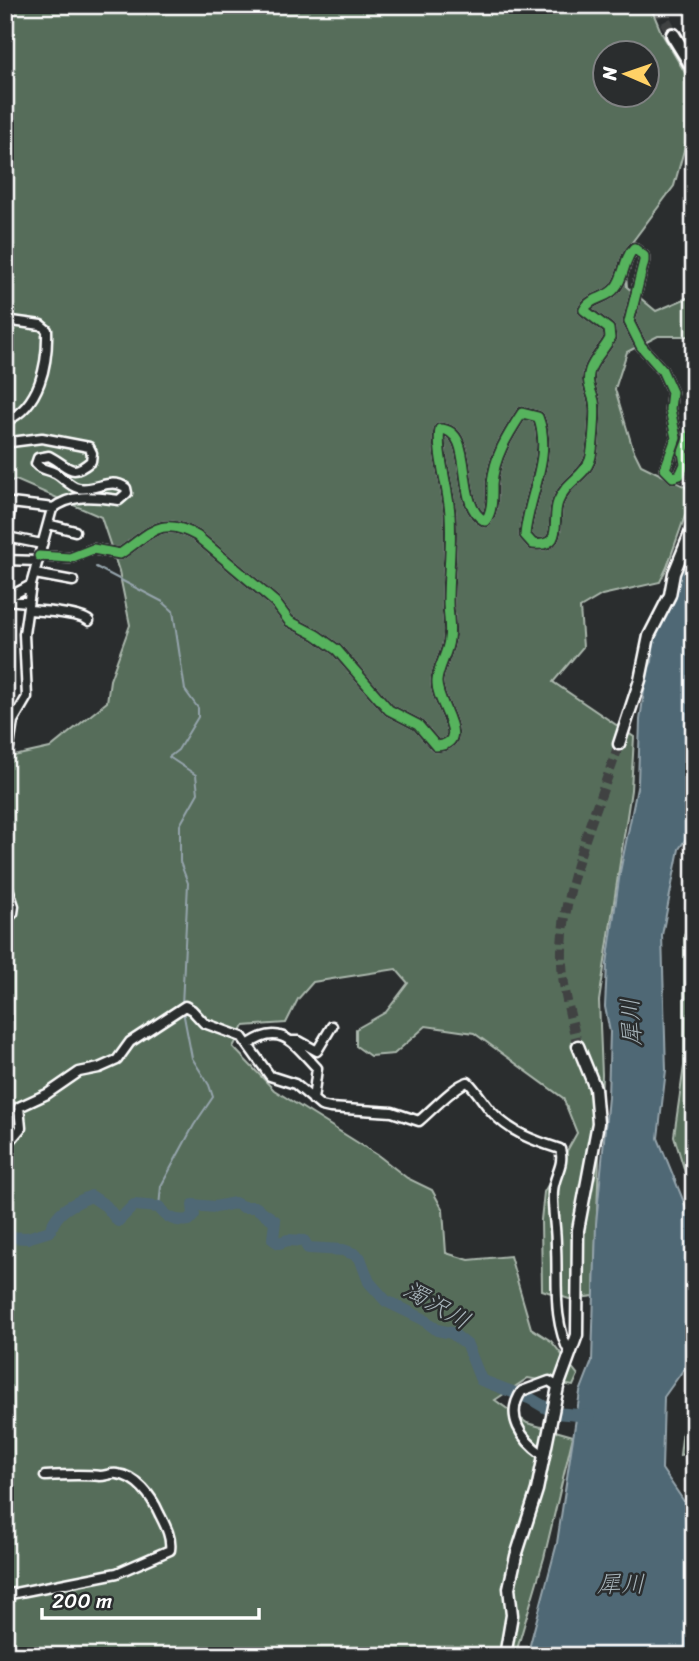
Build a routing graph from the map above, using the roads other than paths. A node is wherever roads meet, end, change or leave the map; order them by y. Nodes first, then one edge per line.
1 (673, 35) tunnel mouth
2 (694, 69) edge
3 (5, 320) edge
4 (694, 423) edge
5 (6, 438) edge
6 (54, 508) junction
7 (48, 524) junction
8 (694, 524) edge
9 (75, 531) dead end
10 (6, 535) edge
11 (43, 544) junction
12 (38, 559) junction
13 (5, 560) edge
14 (35, 574) junction
15 (73, 581) dead end
16 (31, 585) junction
17 (5, 600) edge
18 (28, 606) junction
19 (89, 621) dead end
20 (619, 744) tunnel mouth
21 (9, 747) dead end
22 (5, 879) edge
23 (5, 920) edge
24 (332, 1026) dead end
25 (291, 1041) junction
26 (248, 1045) junction
27 (578, 1046) tunnel mouth
28 (313, 1100) junction
29 (5, 1147) edge
30 (570, 1354) junction
31 (558, 1387) junction
32 (543, 1455) junction
33 (45, 1476) dead end
34 (5, 1595) edge
35 (505, 1656) edge

1 - 2 highway
3 - 5 street
4 - 12 street
5 - 6 street
6 - 7 street
6 - 10 street
7 - 9 street
7 - 11 street
8 - 20 street
10 - 11 street
11 - 12 street
12 - 13 street
12 - 14 street
14 - 15 street
14 - 16 street
16 - 17 street
16 - 18 street
17 - 18 street
18 - 19 street
18 - 21 street
22 - 23 street
24 - 25 street
25 - 26 street
25 - 28 street
26 - 28 street
26 - 29 street
27 - 30 street
28 - 30 street
30 - 31 street
31 - 32 street
31 - 32 street
32 - 35 street
33 - 34 street

